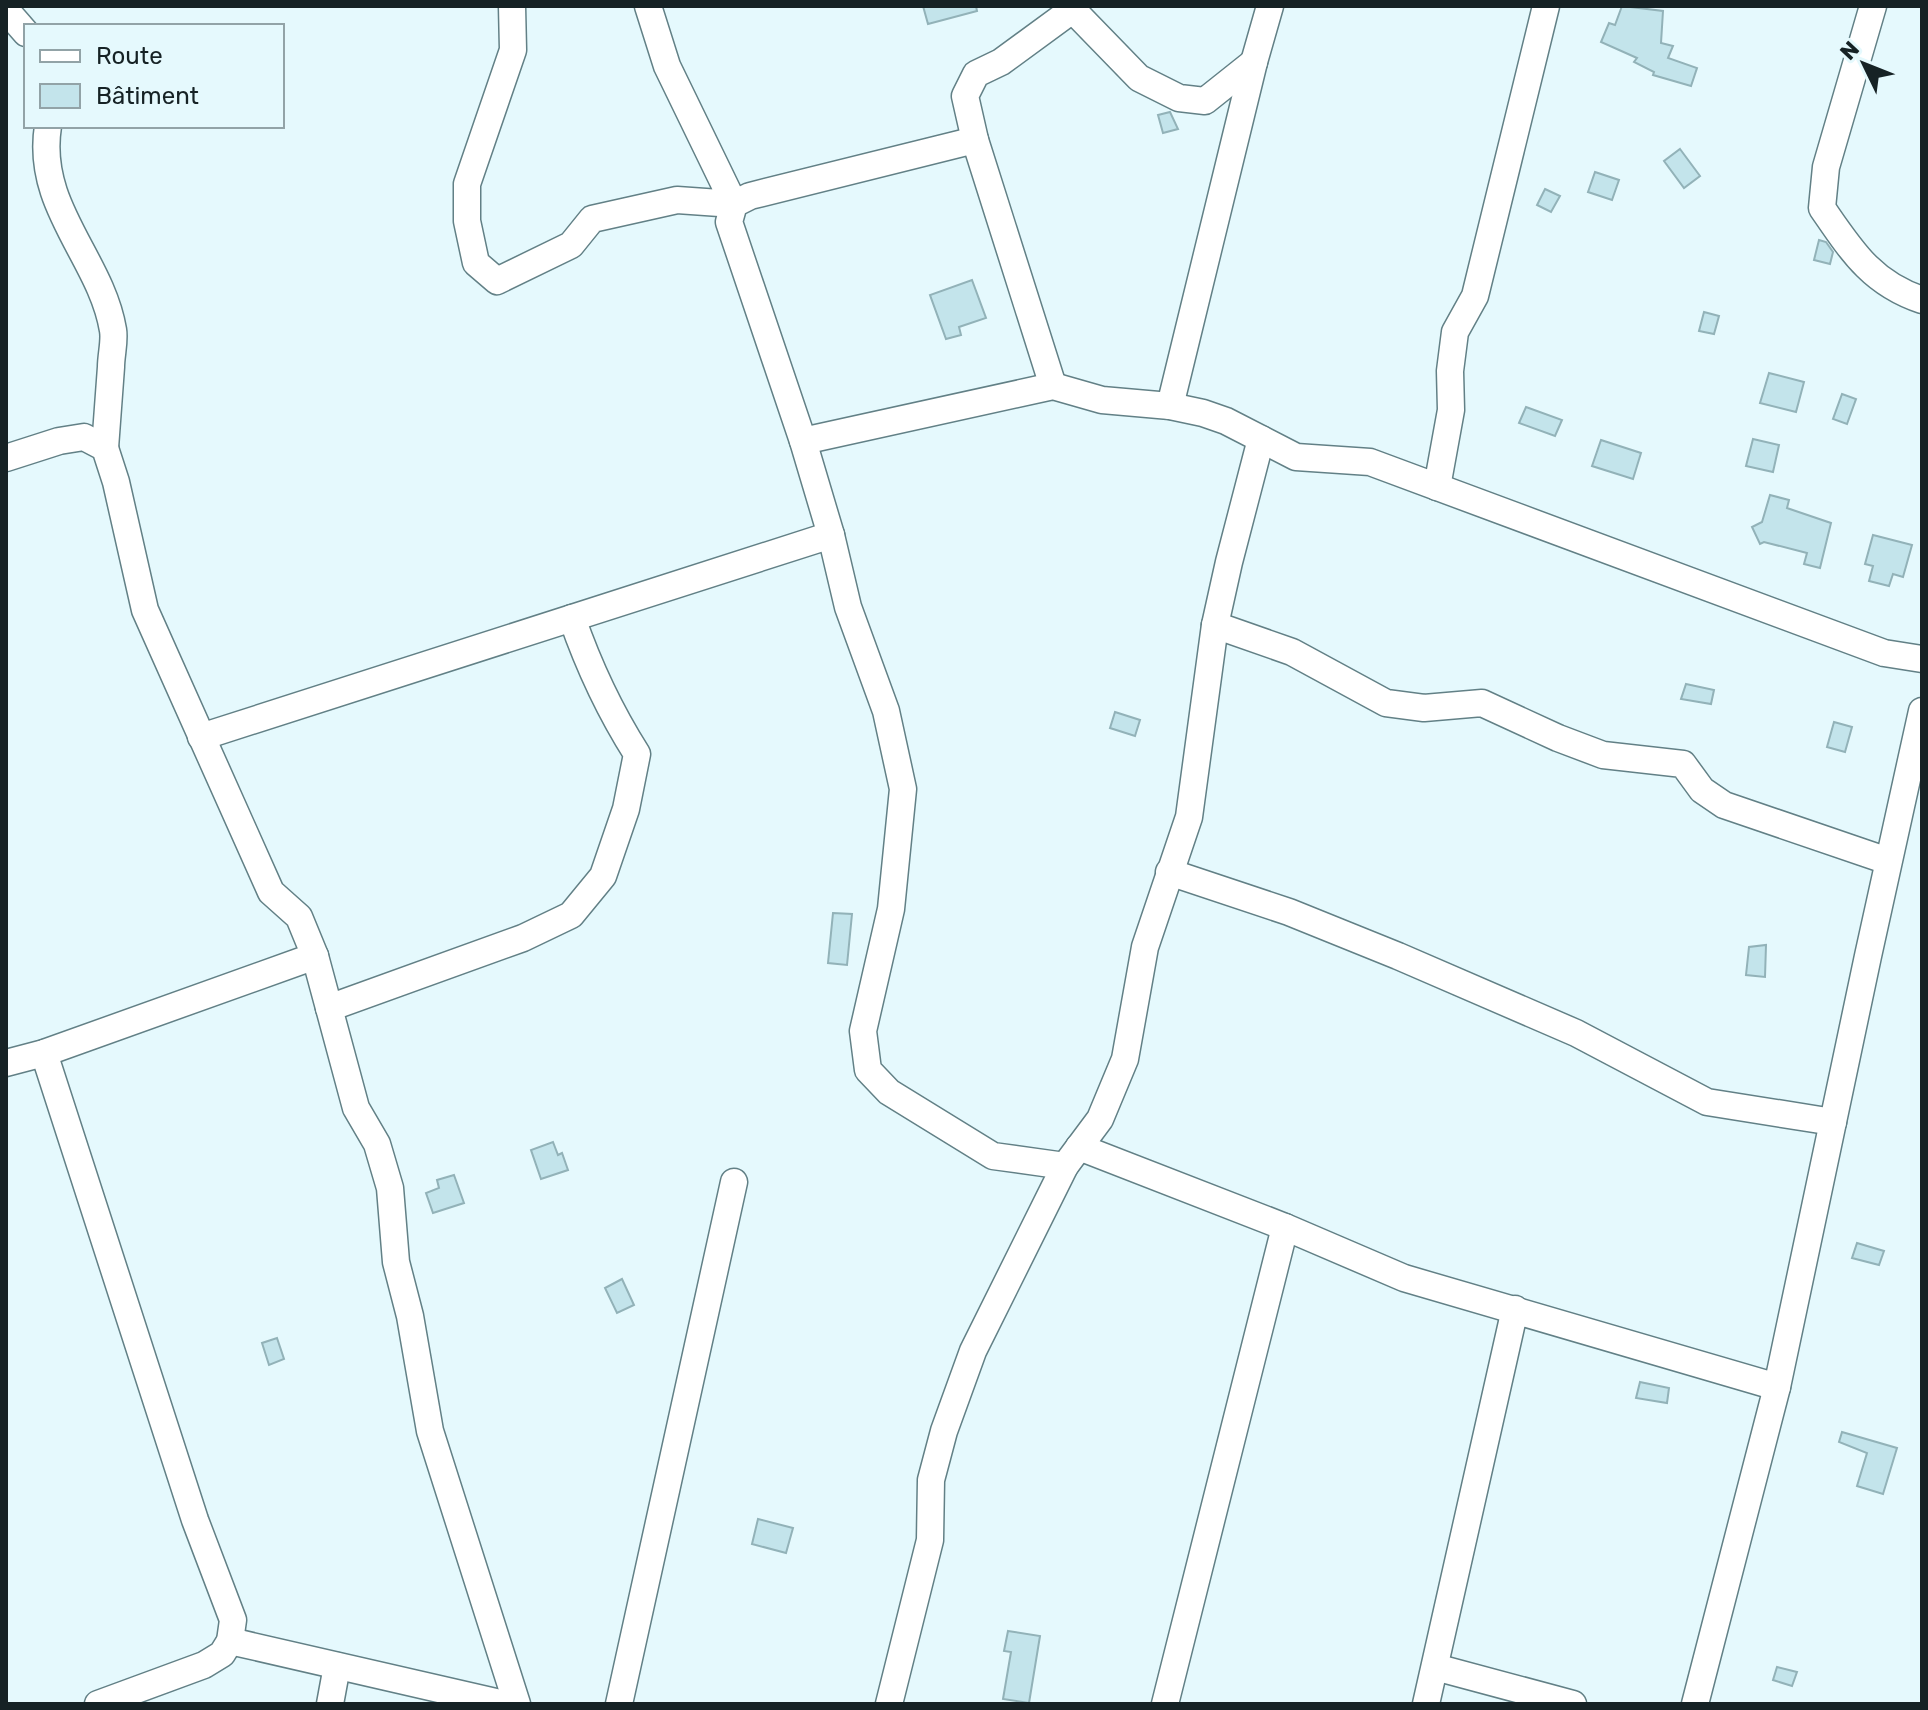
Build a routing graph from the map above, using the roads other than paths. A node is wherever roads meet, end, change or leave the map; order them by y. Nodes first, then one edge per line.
1 (512, 6) edge
2 (648, 6) edge
3 (1270, 6) edge
4 (1546, 6) edge
5 (1873, 6) edge
6 (1070, 8) edge
7 (6, 10) edge
8 (24, 31) edge
9 (1254, 62) junction
10 (48, 128) edge
11 (975, 140) junction
12 (734, 204) junction
13 (1922, 300) edge
14 (1053, 386) junction
15 (1170, 406) junction
16 (1261, 439) junction
17 (803, 441) junction
18 (105, 448) junction
19 (6, 458) edge
20 (1437, 487) junction
21 (831, 535) junction
22 (572, 618) junction
23 (1215, 625) junction
24 (1922, 659) edge
25 (1922, 711) edge
26 (201, 737) junction
27 (1888, 861) junction
28 (1169, 872) junction
29 (315, 956) junction
30 (329, 1008) junction
31 (44, 1053) junction
32 (6, 1063) edge
33 (1833, 1122) junction
34 (1072, 1156) junction
35 (734, 1182) dead end
36 (1285, 1227) junction
37 (1515, 1309) junction
38 (1777, 1387) junction
39 (230, 1641) junction
40 (337, 1666) junction
41 (1435, 1667) junction
42 (98, 1704) edge
43 (330, 1704) edge
44 (504, 1704) edge
45 (517, 1704) edge
46 (619, 1704) edge
47 (889, 1704) edge
48 (1165, 1704) edge
49 (1426, 1704) edge
50 (1573, 1704) edge
51 (1695, 1704) edge

1 - 12 street
2 - 12 street
3 - 9 street
4 - 20 street
5 - 13 street
6 - 9 street
6 - 11 street
7 - 8 street
9 - 15 street
10 - 18 street
11 - 12 street
11 - 14 street
12 - 17 street
14 - 15 street
14 - 17 street
15 - 16 street
16 - 20 street
16 - 23 street
17 - 21 street
18 - 19 street
18 - 26 street
20 - 24 street
21 - 22 street
21 - 34 street
22 - 26 street
22 - 30 street
23 - 27 street
23 - 28 street
25 - 27 street
26 - 29 street
27 - 33 street
28 - 33 street
28 - 34 street
29 - 30 street
29 - 31 street
30 - 45 street
31 - 32 street
31 - 39 street
33 - 38 street
34 - 36 street
34 - 47 street
35 - 46 street
36 - 37 street
36 - 48 street
37 - 38 street
37 - 41 street
38 - 51 street
39 - 40 street
39 - 42 street
40 - 43 street
40 - 44 street
41 - 49 street
41 - 50 street

